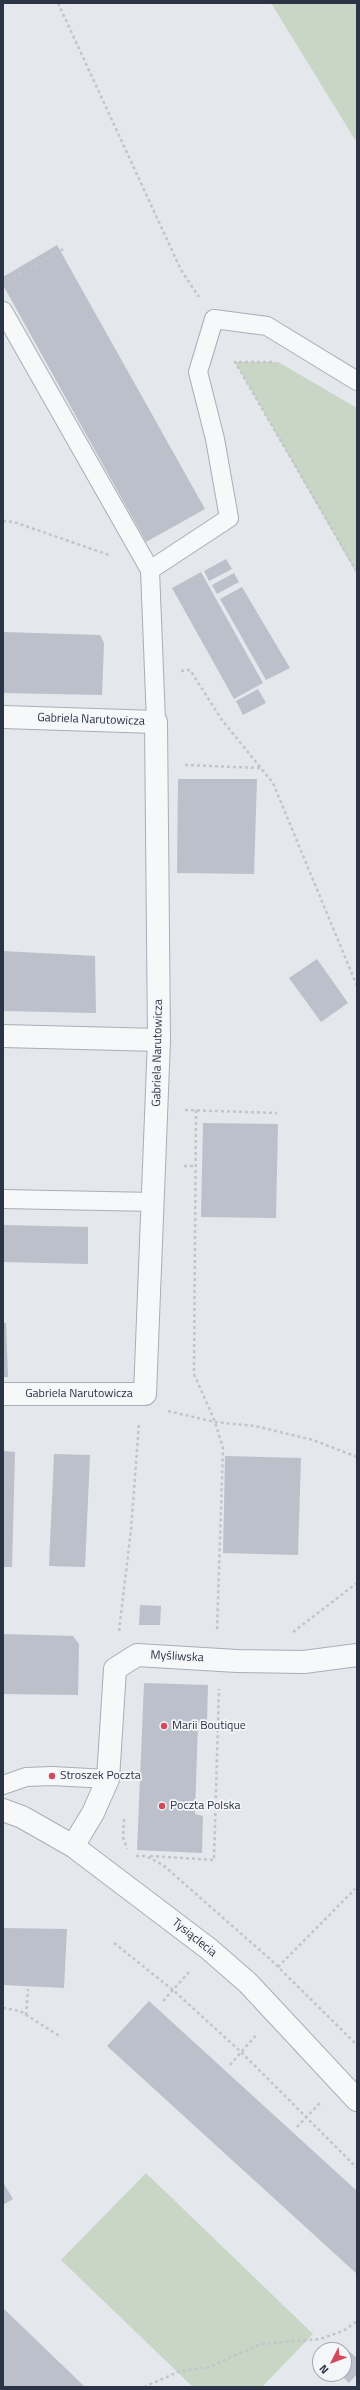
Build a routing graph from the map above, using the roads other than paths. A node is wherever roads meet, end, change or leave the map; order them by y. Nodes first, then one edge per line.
1 (3, 312) edge
2 (357, 381) edge
3 (150, 570) junction
4 (3, 717) edge
5 (156, 722) junction
6 (3, 1036) edge
7 (159, 1040) junction
8 (3, 1199) edge
9 (154, 1202) junction
10 (3, 1394) edge
11 (357, 1655) edge
12 (108, 1779) junction
13 (3, 1786) edge
14 (3, 1810) edge
15 (73, 1846) junction
16 (357, 2100) edge

1 - 3 lane
2 - 3 lane
3 - 5 lane
4 - 5 street, Gabriela Narutowicza
5 - 7 street, Gabriela Narutowicza
6 - 7 street
7 - 9 street, Gabriela Narutowicza
8 - 9 lane
9 - 10 street, Gabriela Narutowicza
11 - 12 street, Myśliwska
12 - 13 lane
12 - 15 street
14 - 15 street, Tysiąclecia
15 - 16 street, Tysiąclecia

